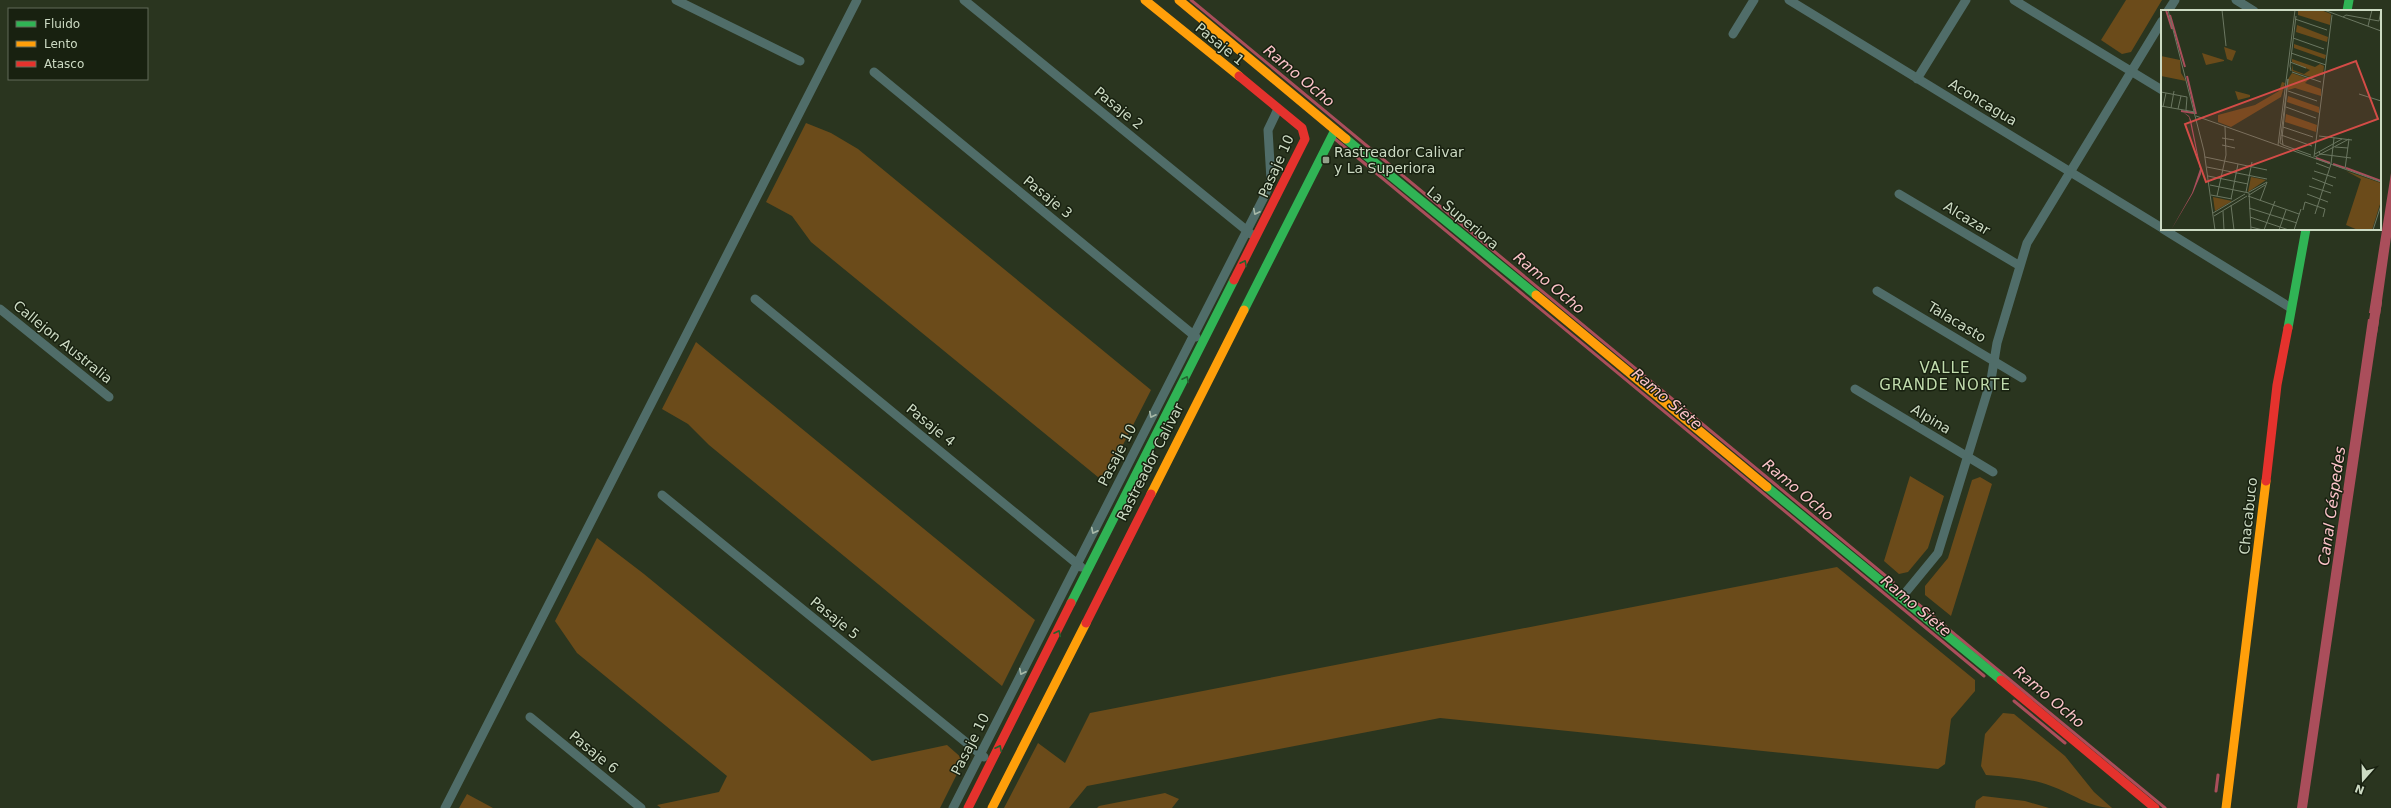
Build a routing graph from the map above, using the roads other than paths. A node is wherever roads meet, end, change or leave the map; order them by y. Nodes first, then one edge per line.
1 (676, 0) edge
2 (857, 0) edge
3 (964, 0) edge
4 (1145, 0) edge
5 (1179, 0) edge
6 (1754, 0) edge
7 (1789, 0) edge
8 (1966, 0) edge
9 (2014, 0) edge
10 (2175, 0) edge
11 (2236, 0) edge
12 (2349, 0) edge
13 (2169, 10) edge
14 (2252, 10) edge
15 (2347, 10) edge
16 (2161, 23) edge
17 (1733, 34) dead end
18 (800, 61) dead end
19 (2131, 71) junction
20 (874, 72) dead end
21 (1918, 79) junction
22 (2161, 89) edge
23 (1278, 109) junction
24 (1335, 130) junction
25 (2070, 172) junction
26 (1899, 194) dead end
27 (2161, 228) edge
28 (1247, 230) junction
29 (2164, 230) edge
30 (2306, 230) edge
31 (1257, 238) junction
32 (2020, 266) junction
33 (1877, 291) dead end
34 (755, 299) dead end
35 (2291, 308) junction
36 (0, 309) edge
37 (1193, 334) junction
38 (1204, 342) junction
39 (1994, 361) junction
40 (2022, 378) dead end
41 (1855, 389) dead end
42 (109, 397) dead end
43 (1968, 457) junction
44 (1993, 472) dead end
45 (662, 495) dead end
46 (1078, 564) junction
47 (1089, 573) junction
48 (1901, 598) junction
49 (530, 717) dead end
50 (980, 754) junction
51 (991, 763) junction
52 (445, 808) edge
53 (641, 808) edge
54 (953, 808) edge
55 (968, 808) edge
56 (992, 808) edge
57 (2155, 808) edge
58 (2226, 808) edge

1 - 18 street
2 - 52 street
3 - 28 street, Pasaje 2
4 - 23 street, Pasaje 1
5 - 24 street, La Superiora
6 - 17 street
7 - 21 street, Aconcagua
8 - 21 street
9 - 19 street
10 - 13 street
11 - 14 street
12 - 15 street
16 - 19 street
19 - 22 street
19 - 25 street
20 - 37 street, Pasaje 3
21 - 25 street, Aconcagua
23 -> 28 street, Pasaje 10
23 - 31 street, Pasaje 10
24 - 48 street, La Superiora
24 - 56 street, Rastreador Calivar
25 - 27 street, Aconcagua
25 - 32 street
26 - 32 street, Alcazar
28 - 31 street, Pasaje 2
28 - 37 street, Pasaje 10
29 - 35 street, Aconcagua
30 - 35 street, Chacabuco
38 -> 31 street, Pasaje 10
32 - 39 street
33 - 39 street, Talacasto
34 - 46 street, Pasaje 4
35 - 58 street, Chacabuco
36 - 42 street, Callejon Australia
37 - 38 street, Pasaje 3
37 -> 46 street, Pasaje 10
47 -> 38 street, Pasaje 10
39 - 40 street, Talacasto
39 - 43 street
41 - 43 street, Alpina
43 - 44 street, Alpina
43 - 48 street
45 - 50 street, Pasaje 5
46 - 47 street, Pasaje 4
46 -> 50 street, Pasaje 10
51 -> 47 street, Pasaje 10
48 - 57 street, La Superiora
49 - 53 street, Pasaje 6
50 - 51 street, Pasaje 5
50 - 54 street, Pasaje 10
51 - 55 street, Pasaje 10

